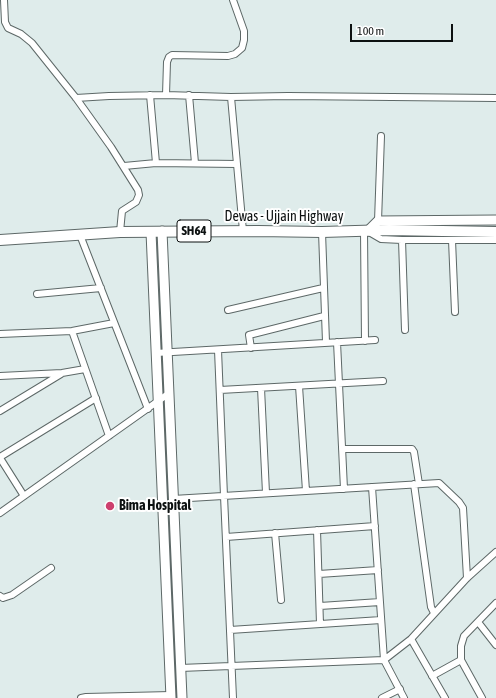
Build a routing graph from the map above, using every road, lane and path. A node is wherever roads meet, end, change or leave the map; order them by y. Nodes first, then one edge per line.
1 (4, 0) edge
2 (233, 0) edge
3 (2, 27) edge
4 (150, 95) junction
5 (166, 95) junction
6 (189, 95) junction
7 (232, 97) junction
8 (76, 98) junction
9 (496, 98) edge
10 (381, 136) dead end
11 (156, 163) junction
12 (195, 163) junction
13 (237, 164) junction
14 (124, 166) junction
15 (496, 220) edge
16 (378, 221) junction
17 (162, 231) junction
18 (243, 231) junction
19 (366, 231) junction
20 (120, 232) junction
21 (151, 232) junction
22 (322, 232) junction
23 (496, 232) edge
24 (80, 235) junction
25 (0, 240) edge
26 (402, 240) junction
27 (452, 240) junction
28 (496, 240) edge
29 (101, 288) junction
30 (323, 288) junction
31 (37, 294) dead end
32 (228, 310) dead end
33 (455, 312) dead end
34 (324, 316) junction
35 (114, 323) junction
36 (404, 330) dead end
37 (72, 331) junction
38 (0, 334) edge
39 (375, 340) dead end
40 (365, 341) junction
41 (326, 342) junction
42 (337, 342) junction
43 (251, 348) junction
44 (218, 350) junction
45 (166, 353) junction
46 (156, 354) junction
47 (85, 369) junction
48 (62, 373) junction
49 (0, 376) edge
50 (383, 381) dead end
51 (339, 384) junction
52 (300, 386) junction
53 (261, 388) junction
54 (220, 390) junction
55 (168, 394) junction
56 (96, 398) junction
57 (158, 402) junction
58 (148, 409) junction
59 (0, 411) edge
60 (109, 436) junction
61 (342, 449) junction
62 (0, 458) edge
63 (416, 484) junction
64 (372, 487) junction
65 (344, 489) junction
66 (306, 491) junction
67 (266, 493) junction
68 (24, 496) junction
69 (224, 496) junction
70 (173, 499) junction
71 (162, 500) junction
72 (0, 513) edge
73 (375, 526) junction
74 (317, 530) junction
75 (275, 533) junction
76 (226, 537) junction
77 (496, 552) edge
78 (51, 568) dead end
79 (378, 570) junction
80 (318, 574) junction
81 (467, 578) junction
82 (0, 596) edge
83 (281, 600) dead end
84 (380, 602) junction
85 (496, 603) edge
86 (320, 606) junction
87 (434, 613) junction
88 (381, 620) junction
89 (478, 622) junction
90 (320, 624) junction
91 (230, 630) junction
92 (411, 640) junction
93 (496, 645) edge
94 (384, 660) junction
95 (461, 660) junction
96 (232, 666) junction
97 (180, 668) junction
98 (170, 670) junction
99 (432, 676) junction
100 (400, 689) junction
101 (171, 696) edge
102 (123, 697) edge
103 (81, 698) edge
104 (182, 698) edge
105 (233, 698) edge
106 (382, 698) edge
107 (404, 698) edge
108 (445, 698) edge
109 (482, 698) edge

1 - 3 street
2 - 5 street
3 - 8 street
4 - 5 street
4 - 8 street
4 - 11 street
5 - 6 street
6 - 7 street
6 - 12 street
7 - 9 street
7 - 13 street
8 - 14 street
10 - 16 street
11 - 12 street
11 - 14 street
12 - 13 street
13 - 18 street
14 - 20 street
15 - 16 street
16 - 19 street
17 - 18 main road, Dewas - Ujjain Highway / SH64
17 - 21 main road, Dewas - Ujjain Highway / SH64
17 - 45 street
18 - 22 main road, Dewas - Ujjain Highway / SH64
19 - 22 main road, Dewas - Ujjain Highway / SH64
19 - 23 main road, Dewas - Ujjain Highway / SH64
19 - 26 street
19 - 40 street
20 - 21 main road, Dewas - Ujjain Highway / SH64
20 - 24 main road, Dewas - Ujjain Highway / SH64
21 - 46 street
22 - 30 street
24 - 25 main road, Dewas - Ujjain Highway / SH64
24 - 29 street
26 - 27 street
26 - 36 street
27 - 28 street
27 - 33 street
29 - 31 street
29 - 35 street
30 - 32 street
30 - 34 street
34 - 41 street
34 - 43 street
35 - 37 street
35 - 58 street
37 - 38 street
37 - 47 street
39 - 40 street
40 - 42 street
41 - 42 street
41 - 43 street
42 - 51 street
43 - 44 street
44 - 45 street
44 - 54 street
45 - 46 street
45 - 55 street
46 - 57 street
47 - 48 street
47 - 56 street
48 - 49 street
48 - 59 street
50 - 51 street
51 - 52 street
51 - 61 street
52 - 53 street
52 - 66 street
53 - 54 street
53 - 67 street
54 - 69 street
55 - 57 street
55 - 70 street
56 - 60 street
56 - 62 street
57 - 58 street
57 - 71 street
58 - 60 street
60 - 68 street
61 - 63 street
61 - 65 street
62 - 68 street
63 - 64 street
63 - 81 street
63 - 87 street
64 - 65 street
64 - 73 street
65 - 66 street
66 - 67 street
67 - 69 street
68 - 72 street
69 - 70 street
69 - 76 street
70 - 71 street
70 - 97 street
71 - 98 street
73 - 74 street
73 - 79 street
74 - 75 street
74 - 80 street
75 - 76 street
75 - 83 street
76 - 91 street
77 - 81 street
78 - 82 street
79 - 80 street
79 - 84 street
80 - 86 street
81 - 87 street
84 - 86 street
84 - 88 street
85 - 89 street
86 - 90 street
87 - 92 street
88 - 90 street
88 - 94 street
89 - 93 street
89 - 95 street
90 - 91 street
91 - 96 street
92 - 94 street
92 - 99 street
94 - 96 street
94 - 100 street
95 - 99 street
95 - 109 street
96 - 97 street
96 - 105 street
97 - 98 street
97 - 104 street
98 - 101 street
99 - 108 street
100 - 106 street
100 - 107 street
101 - 102 street
102 - 103 street

